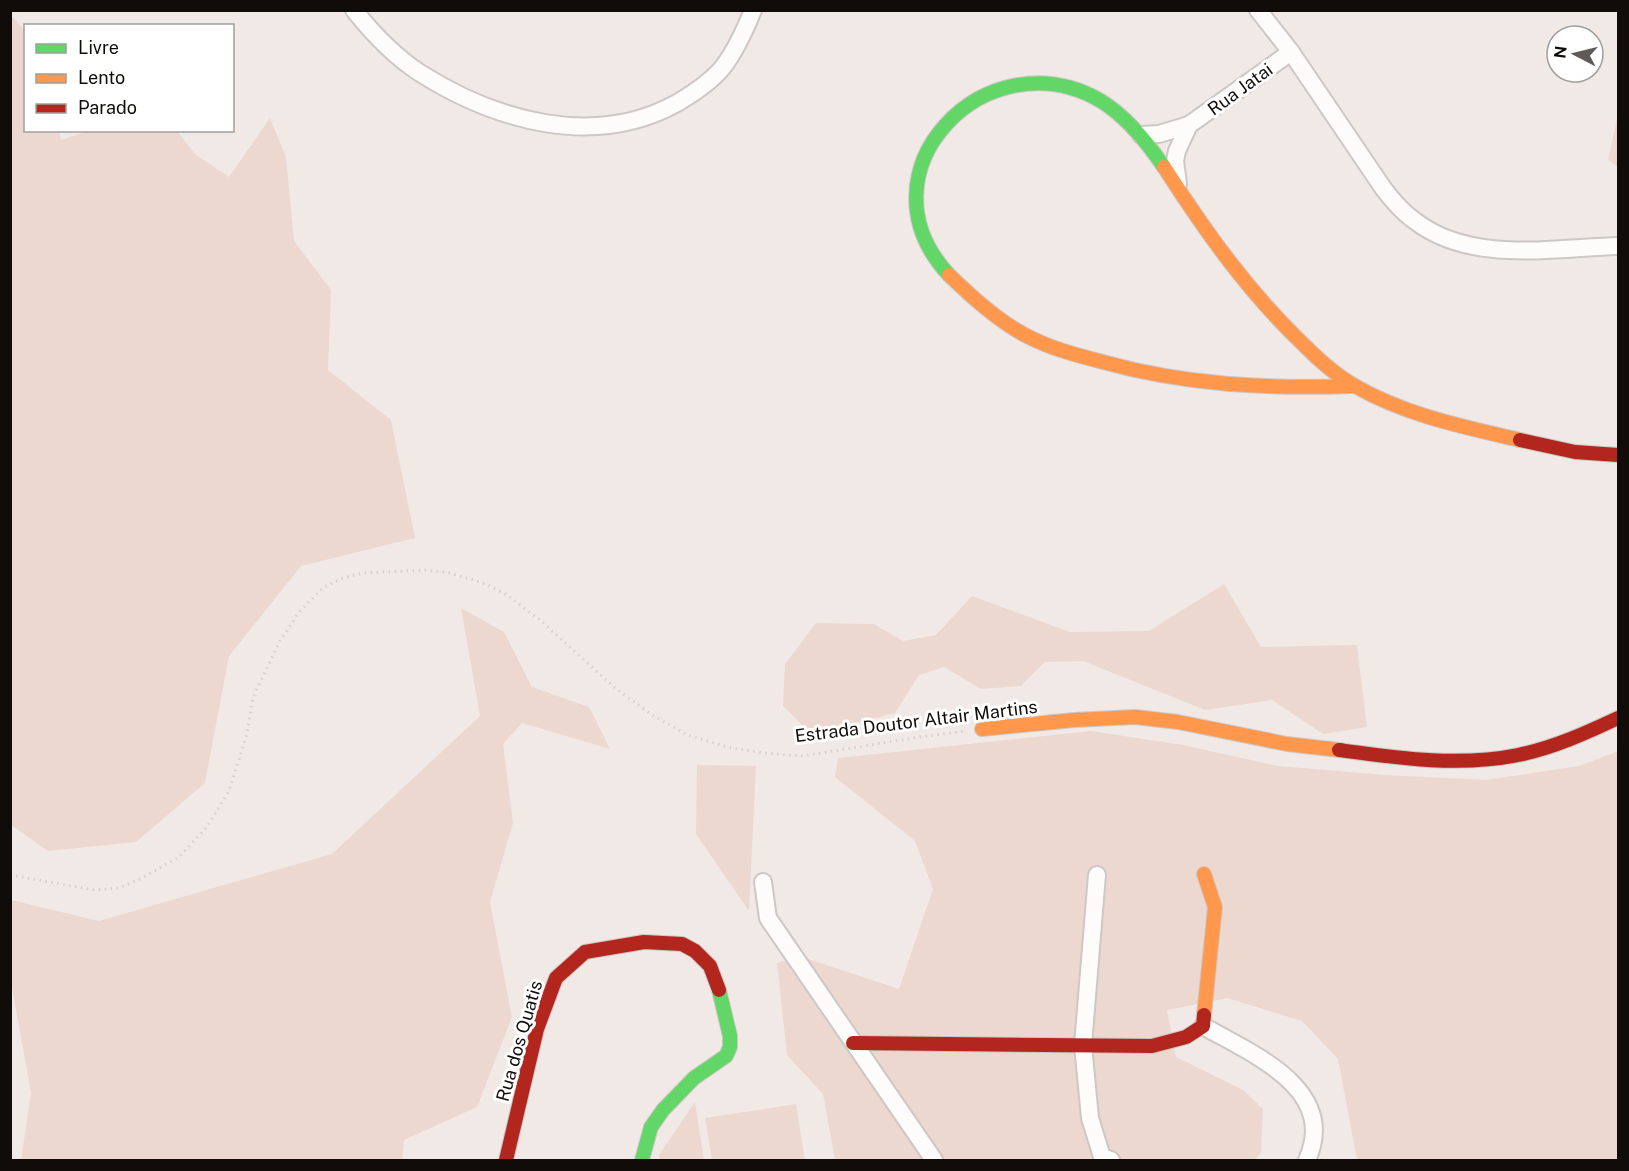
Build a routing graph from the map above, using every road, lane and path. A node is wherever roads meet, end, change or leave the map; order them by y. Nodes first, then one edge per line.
1 (354, 10) edge
2 (753, 10) edge
3 (1257, 10) edge
4 (1291, 52) junction
5 (1189, 125) junction
6 (1141, 135) junction
7 (1180, 191) junction
8 (1618, 246) edge
9 (1353, 386) junction
10 (1618, 455) edge
11 (1618, 718) edge
12 (982, 729) joint
13 (1204, 874) dead end
14 (10, 875) edge
15 (1097, 875) dead end
16 (763, 882) dead end
17 (1203, 1026) junction
18 (853, 1043) junction
19 (1083, 1045) junction
20 (506, 1161) edge
21 (642, 1161) edge
22 (934, 1161) edge
23 (1111, 1161) edge
24 (1307, 1161) edge

1 - 2 street
3 - 4 street
4 - 5 street, Rua Jatai
4 - 8 street
5 - 6 street, Rua Jatai
5 - 7 street, Rua Jatai
6 - 7 street
6 - 9 street
7 - 9 street
9 - 10 street
11 - 12 street, Estrada Doutor Altair Martins
12 - 14 path, Estrada Doutor Altair Martins
13 - 17 street
15 - 19 street
16 - 18 street
17 - 19 street
17 - 24 street
18 - 19 street
18 - 22 street
19 - 23 street
20 - 21 street, Rua dos Quatis

